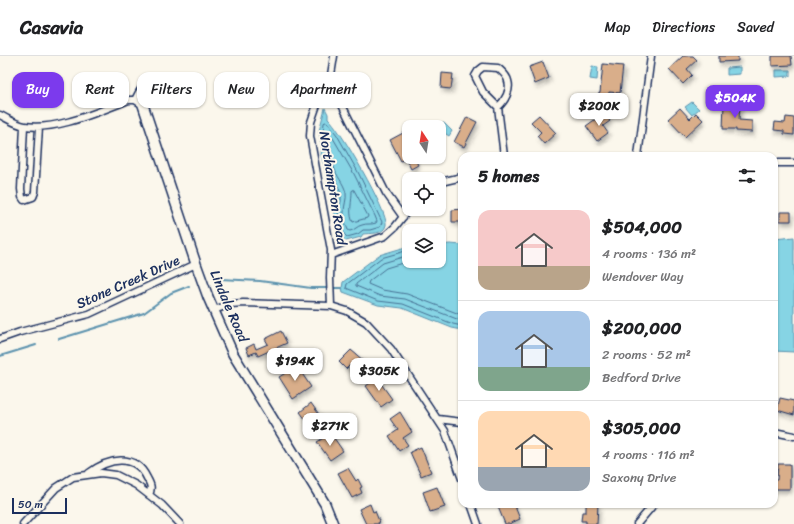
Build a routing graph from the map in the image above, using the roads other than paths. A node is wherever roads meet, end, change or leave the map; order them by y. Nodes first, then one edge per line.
1 (334, 56) edge
2 (650, 56) edge
3 (331, 72) edge
4 (137, 96) edge
5 (135, 100) joint
6 (498, 107) junction
7 (144, 108) edge
8 (316, 108) edge
9 (344, 108) edge
10 (0, 115) edge
11 (24, 126) junction
12 (40, 127) junction
13 (504, 152) edge
14 (638, 152) edge
15 (778, 163) edge
16 (794, 163) edge
17 (458, 178) edge
18 (446, 181) edge
19 (403, 217) joint
20 (332, 255) junction
21 (196, 264) junction
22 (331, 306) junction
23 (214, 310) junction
24 (0, 339) edge
25 (438, 420) junction
26 (458, 422) edge
27 (778, 433) edge
28 (794, 436) edge
29 (458, 467) edge
30 (88, 474) junction
31 (149, 496) junction
32 (472, 508) edge
33 (651, 508) edge
34 (23, 524) edge
35 (180, 524) edge
36 (333, 524) edge
37 (478, 524) edge
38 (637, 524) edge

1 - 3 street, Northampton Road
2 - 14 street
4 - 5 street
5 - 12 street
6 - 6 street
6 - 13 street
7 - 21 street, Lindale Road
8 - 20 street, Northampton Road
9 - 19 street, Northampton Road
10 - 11 street
11 - 12 street
11 - 12 street
15 - 16 street
17 - 18 street
19 - 20 street, Northampton Road
20 - 22 street, Northampton Road
21 - 23 street, Lindale Road
21 - 24 street, Stone Creek Drive
22 - 23 street
22 - 25 street
23 - 36 street, Lindale Road
25 - 26 street
25 - 29 street
27 - 28 street
30 - 31 street
30 - 31 street
30 - 34 street
31 - 35 street
32 - 37 street
33 - 38 street

